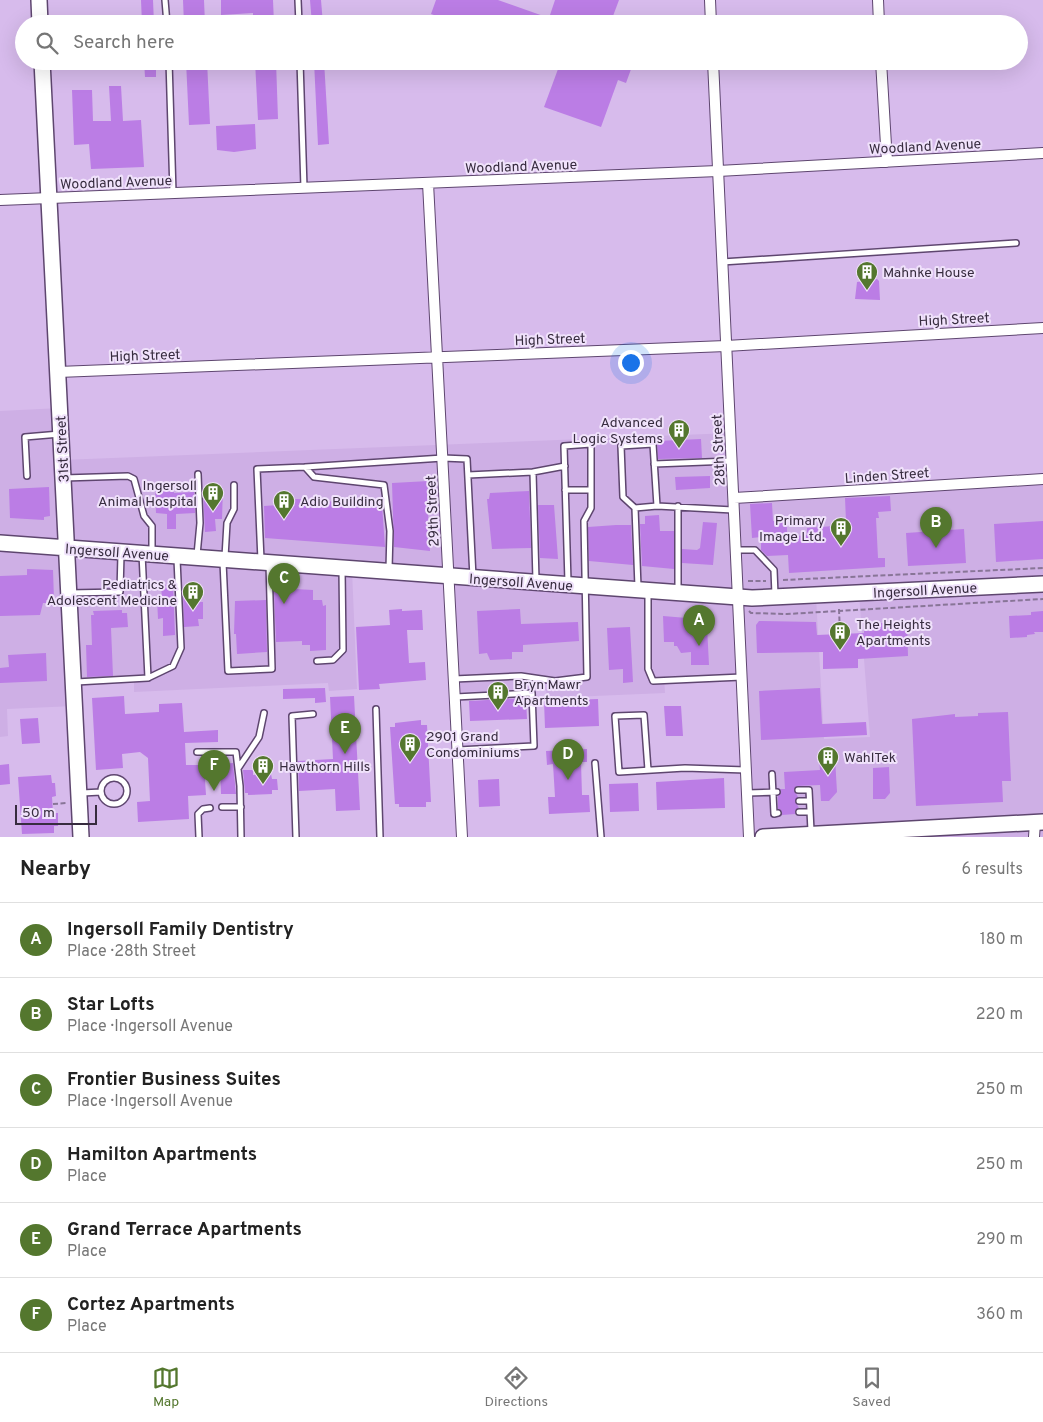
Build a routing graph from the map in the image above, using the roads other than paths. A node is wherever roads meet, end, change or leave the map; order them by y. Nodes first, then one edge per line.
1 (39, 0) edge
2 (165, 0) edge
3 (298, 0) edge
4 (710, 0) edge
5 (878, 0) edge
6 (40, 15) edge
7 (166, 15) edge
8 (299, 15) edge
9 (711, 15) edge
10 (879, 15) edge
11 (42, 70) edge
12 (169, 70) edge
13 (300, 70) edge
14 (713, 70) edge
15 (882, 70) edge
16 (1043, 153) edge
17 (887, 162) junction
18 (718, 171) junction
19 (428, 183) junction
20 (304, 188) junction
21 (173, 193) junction
22 (49, 198) junction
23 (0, 200) edge
24 (1016, 243) dead end
25 (722, 262) junction
26 (1043, 328) edge
27 (726, 346) junction
28 (437, 357) junction
29 (58, 372) junction
30 (61, 434) junction
31 (443, 458) junction
32 (732, 461) junction
33 (654, 464) junction
34 (565, 466) junction
35 (305, 467) junction
36 (534, 472) junction
37 (198, 474) dead end
38 (468, 475) junction
39 (27, 476) dead end
40 (63, 478) junction
41 (1043, 479) edge
42 (234, 485) dead end
43 (565, 490) junction
44 (591, 490) junction
45 (734, 498) junction
46 (657, 506) junction
47 (678, 506) junction
48 (635, 508) junction
49 (734, 510) junction
50 (0, 543) edge
51 (67, 548) junction
52 (736, 550) junction
53 (121, 552) junction
54 (147, 554) junction
55 (176, 556) junction
56 (197, 558) junction
57 (224, 560) junction
58 (265, 563) junction
59 (342, 569) junction
60 (389, 572) junction
61 (449, 577) junction
62 (473, 578) junction
63 (536, 583) junction
64 (1043, 584) edge
65 (568, 585) junction
66 (586, 587) junction
67 (643, 591) junction
68 (69, 593) junction
69 (678, 593) junction
70 (738, 598) junction
71 (775, 598) junction
72 (317, 661) dead end
73 (742, 677) junction
74 (148, 678) junction
75 (454, 679) junction
76 (73, 682) junction
77 (455, 697) junction
78 (376, 709) dead end
79 (264, 713) dead end
80 (313, 714) dead end
81 (457, 750) junction
82 (197, 752) dead end
83 (595, 763) dead end
84 (239, 767) junction
85 (648, 770) junction
86 (746, 770) junction
87 (772, 774) dead end
88 (798, 790) dead end
89 (101, 792) junction
90 (775, 792) junction
91 (79, 794) junction
92 (748, 794) junction
93 (799, 801) dead end
94 (809, 801) junction
95 (222, 807) dead end
96 (241, 807) junction
97 (210, 808) dead end
98 (799, 812) dead end
99 (810, 812) junction
100 (778, 814) dead end
101 (1037, 827) edge
102 (905, 833) edge
103 (887, 834) edge
104 (806, 835) edge
105 (827, 835) edge
106 (851, 835) edge
107 (81, 837) edge
108 (199, 837) edge
109 (241, 837) edge
110 (296, 837) edge
111 (380, 837) edge
112 (462, 837) edge
113 (601, 837) edge
114 (749, 837) edge
115 (763, 837) edge
116 (774, 837) edge

1 - 6 main road
2 - 7 lane
3 - 8 lane
4 - 9 street
5 - 10 street
11 - 22 main road, 31st Street
12 - 21 lane
13 - 20 lane
14 - 18 street, 28th Street
15 - 17 street
16 - 17 street, Woodland Avenue
17 - 18 street, Woodland Avenue
18 - 19 street, Woodland Avenue
18 - 25 street, 28th Street
19 - 20 street, Woodland Avenue
19 - 28 street, 29th Street
20 - 21 street, Woodland Avenue
21 - 22 street, Woodland Avenue
22 - 23 street, Woodland Avenue
22 - 29 main road, 31st Street
24 - 25 lane
25 - 27 street, 28th Street
26 - 27 street, High Street
27 - 28 street, High Street
27 - 32 street, 28th Street
28 - 29 street, High Street
28 - 31 street, 29th Street
29 - 30 main road, 31st Street
30 - 39 lane
30 - 40 main road, 31st Street
31 - 35 lane
31 - 38 lane
31 - 61 street, 29th Street
32 - 33 lane
32 - 45 street, 28th Street
33 - 46 lane
33 - 48 lane
34 - 36 lane
34 - 43 lane
34 - 44 lane
35 - 58 lane
35 - 60 lane
36 - 38 lane
36 - 63 lane
37 - 56 lane
38 - 62 lane
40 - 51 main road, 31st Street
40 - 54 lane
41 - 45 street, Linden Street
42 - 57 lane
43 - 44 lane
43 - 65 lane
44 - 66 lane
45 - 49 street, 28th Street
46 - 47 lane
46 - 48 lane
47 - 49 lane
47 - 69 lane
48 - 67 lane
49 - 52 street, 28th Street
50 - 51 main road, Ingersoll Avenue
51 - 53 main road, Ingersoll Avenue
51 - 68 main road, 31st Street
52 - 70 street, 28th Street
52 - 71 lane
53 - 54 main road, Ingersoll Avenue
53 - 68 lane
54 - 55 main road, Ingersoll Avenue
54 - 74 lane
55 - 56 main road, Ingersoll Avenue
55 - 74 lane
56 - 57 main road, Ingersoll Avenue
57 - 58 main road, Ingersoll Avenue
57 - 58 lane
58 - 59 main road, Ingersoll Avenue
59 - 60 main road, Ingersoll Avenue
59 - 72 lane
60 - 61 main road, Ingersoll Avenue
61 - 62 main road, Ingersoll Avenue
61 - 75 street, 29th Street
62 - 63 main road, Ingersoll Avenue
63 - 65 main road, Ingersoll Avenue
64 - 71 main road, Ingersoll Avenue
65 - 66 main road, Ingersoll Avenue
66 - 67 main road, Ingersoll Avenue
66 - 75 lane
67 - 69 main road, Ingersoll Avenue
67 - 73 lane
68 - 76 main road, 31st Street
69 - 70 main road, Ingersoll Avenue
70 - 71 main road, Ingersoll Avenue
70 - 73 street, 28th Street
73 - 86 street, 28th Street
74 - 76 lane
75 - 77 street, 29th Street
76 - 91 main road, 31st Street
77 - 81 street, 29th Street
77 - 81 lane
78 - 111 lane
79 - 84 lane
80 - 110 lane
81 - 112 street, 29th Street
82 - 84 lane
83 - 113 lane
84 - 96 lane
85 - 85 lane
85 - 86 lane
86 - 92 street, 28th Street
87 - 90 lane
88 - 94 lane
89 - 89 lane
89 - 91 lane
90 - 92 lane
90 - 100 lane
91 - 107 main road, 31st Street
92 - 114 street, 28th Street
93 - 94 lane
94 - 99 lane
95 - 96 lane
96 - 109 lane
97 - 108 lane
98 - 99 lane
99 - 104 lane
101 - 102 main road
102 - 103 main road
103 - 106 main road
104 - 105 main road
104 - 116 main road
105 - 106 main road
115 - 116 main road

